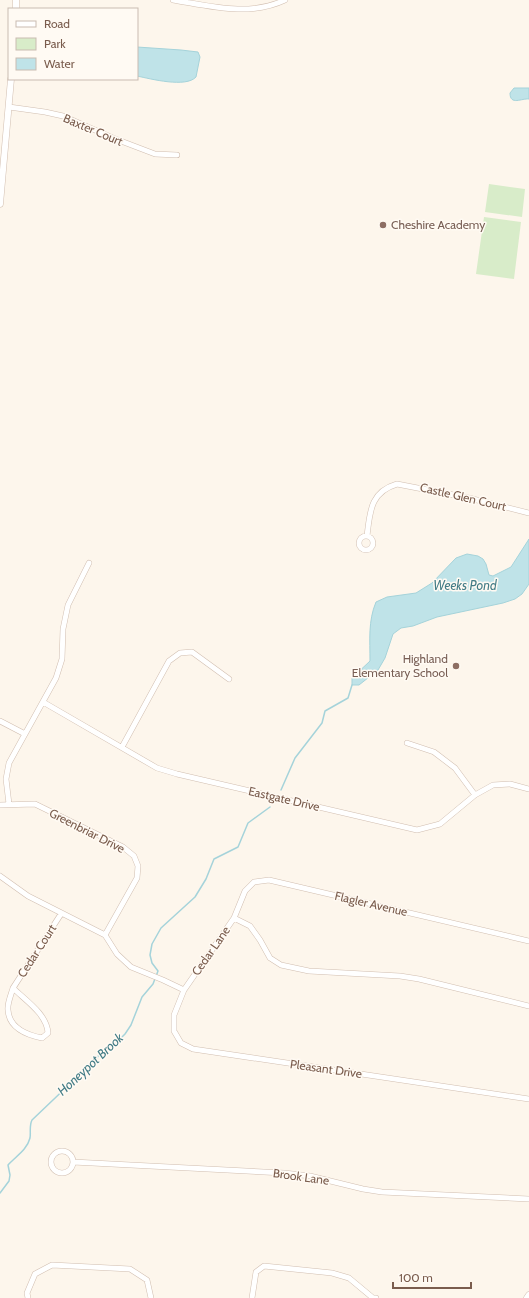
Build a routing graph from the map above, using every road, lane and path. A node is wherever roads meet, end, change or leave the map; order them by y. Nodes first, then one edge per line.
1 (173, 0) edge
2 (285, 0) edge
3 (192, 1) edge
4 (11, 80) edge
5 (9, 106) junction
6 (177, 156) dead end
7 (0, 200) edge
8 (529, 513) edge
9 (367, 536) dead end
10 (90, 563) dead end
11 (230, 679) dead end
12 (43, 702) junction
13 (0, 721) edge
14 (24, 734) junction
15 (407, 742) dead end
16 (122, 747) junction
17 (529, 789) edge
18 (475, 795) junction
19 (9, 804) junction
20 (0, 805) edge
21 (0, 876) edge
22 (61, 914) junction
23 (234, 918) junction
24 (105, 935) junction
25 (529, 941) edge
26 (13, 988) junction
27 (184, 990) junction
28 (529, 1006) edge
29 (529, 1099) edge
30 (73, 1162) junction
31 (529, 1198) edge
32 (529, 1295) edge
33 (28, 1298) edge
34 (151, 1298) edge
35 (252, 1298) edge
36 (376, 1298) edge
37 (527, 1298) edge

1 - 3 street
2 - 3 street
4 - 5 street
5 - 6 street, Baxter Court
5 - 7 street
8 - 9 street, Castle Glen Court
10 - 12 street
11 - 16 street
12 - 14 street
12 - 16 street, Eastgate Drive
13 - 14 street
14 - 19 street
15 - 18 street
16 - 18 street, Eastgate Drive
17 - 18 street, Eastgate Drive
19 - 20 street, Greenbriar Drive
19 - 24 street, Greenbriar Drive
21 - 22 street
22 - 24 street
22 - 26 street, Cedar Court
23 - 25 street, Flagler Avenue
23 - 27 street, Cedar Lane
23 - 28 street, Cedar Lane
24 - 27 street
26 - 26 street, Cedar Court
27 - 29 street, Pleasant Drive
30 - 30 street
30 - 31 street, Brook Lane
32 - 37 street
33 - 34 street
35 - 36 street

